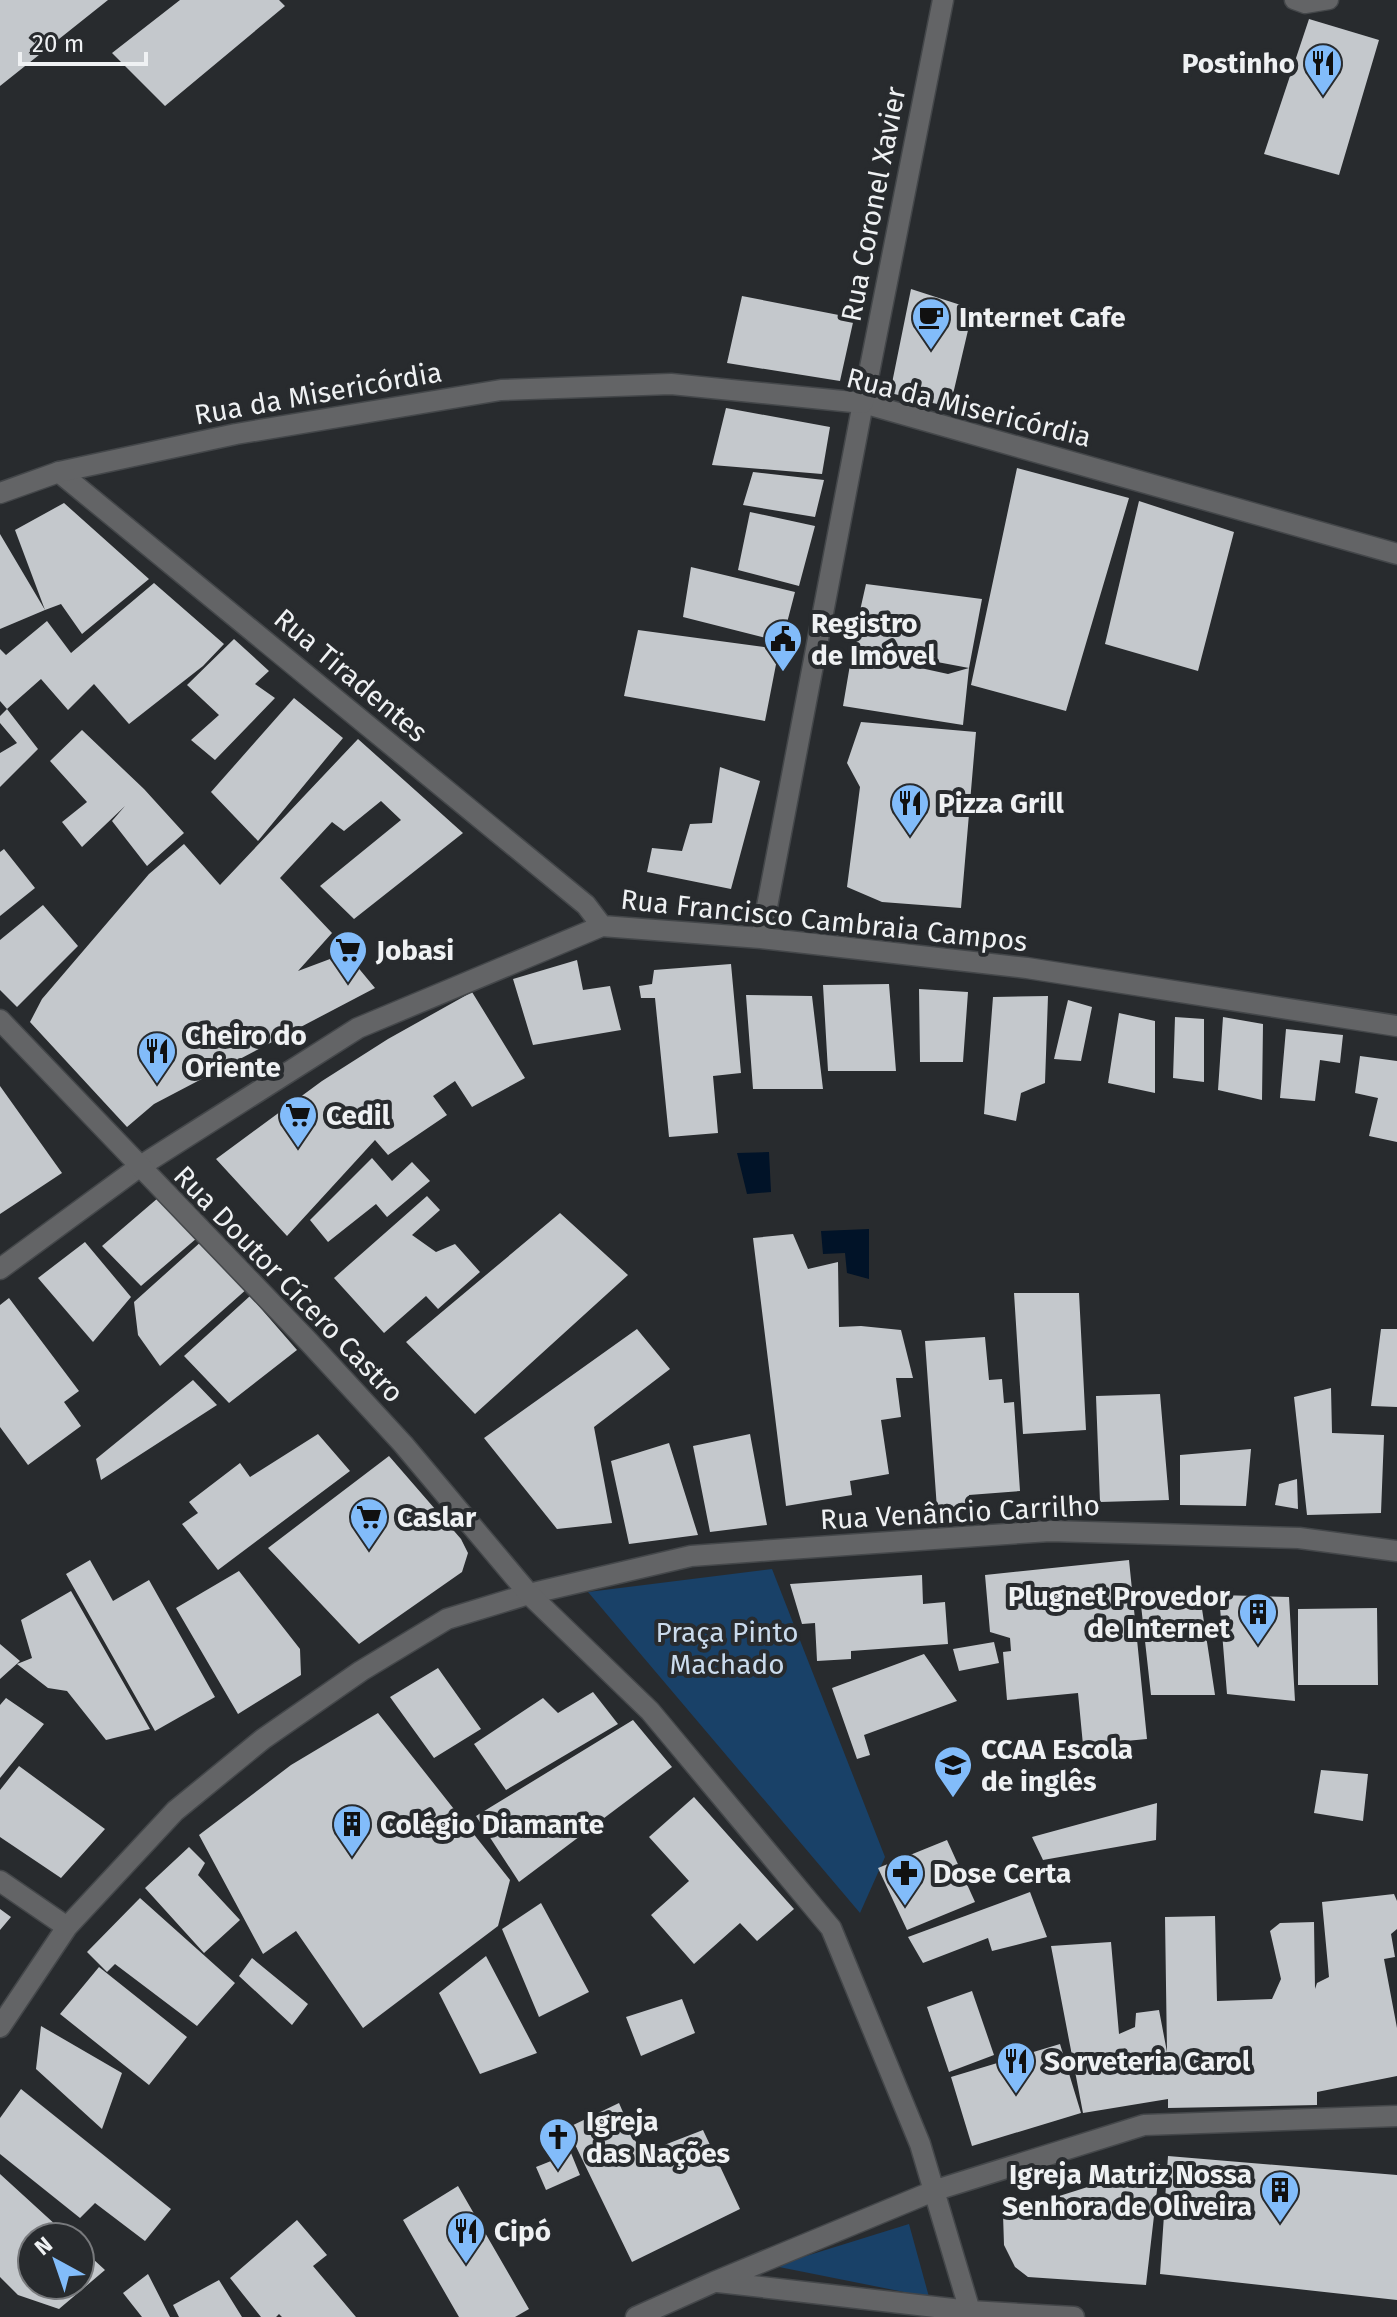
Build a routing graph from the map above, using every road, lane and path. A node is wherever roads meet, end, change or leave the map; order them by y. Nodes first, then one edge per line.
1 (943, 0) edge
2 (1294, 0) edge
3 (1329, 0) edge
4 (863, 403) junction
5 (59, 472) junction
6 (0, 493) edge
7 (1397, 554) edge
8 (602, 926) junction
9 (761, 938) junction
10 (0, 1020) edge
11 (1397, 1026) edge
12 (139, 1167) junction
13 (0, 1269) edge
14 (1397, 1551) edge
15 (529, 1594) junction
16 (0, 1881) edge
17 (67, 1927) junction
18 (0, 2027) edge
19 (1397, 2116) edge
20 (936, 2190) junction
21 (714, 2282) junction
22 (970, 2311) junction
23 (1061, 2316) edge
24 (636, 2317) edge
25 (1074, 2317) edge

1 - 4 street, Rua Coronel Xavier
2 - 3 lane
4 - 5 street, Rua da Misericórdia
4 - 7 street, Rua da Misericórdia
4 - 9 street, Rua Coronel Xavier
5 - 6 street, Rua da Misericórdia
5 - 8 street, Rua Tiradentes
8 - 9 street, Rua Francisco Cambraia Campos
8 - 12 street, Rua Francisco Cambraia Campos
9 - 11 street, Rua Francisco Cambraia Campos
10 - 12 street, Rua Doutor Cícero Castro
12 - 13 street, Rua Francisco Cambraia Campos
12 - 15 street, Rua Doutor Cícero Castro
14 - 15 street, Rua Venâncio Carrilho
15 - 17 street, Rua Venâncio Carrilho
15 - 20 street
16 - 17 street
17 - 18 street, Rua Venâncio Carrilho
19 - 20 street
20 - 21 street
20 - 22 street
21 - 22 street
21 - 24 street
22 - 23 street
23 - 25 street

